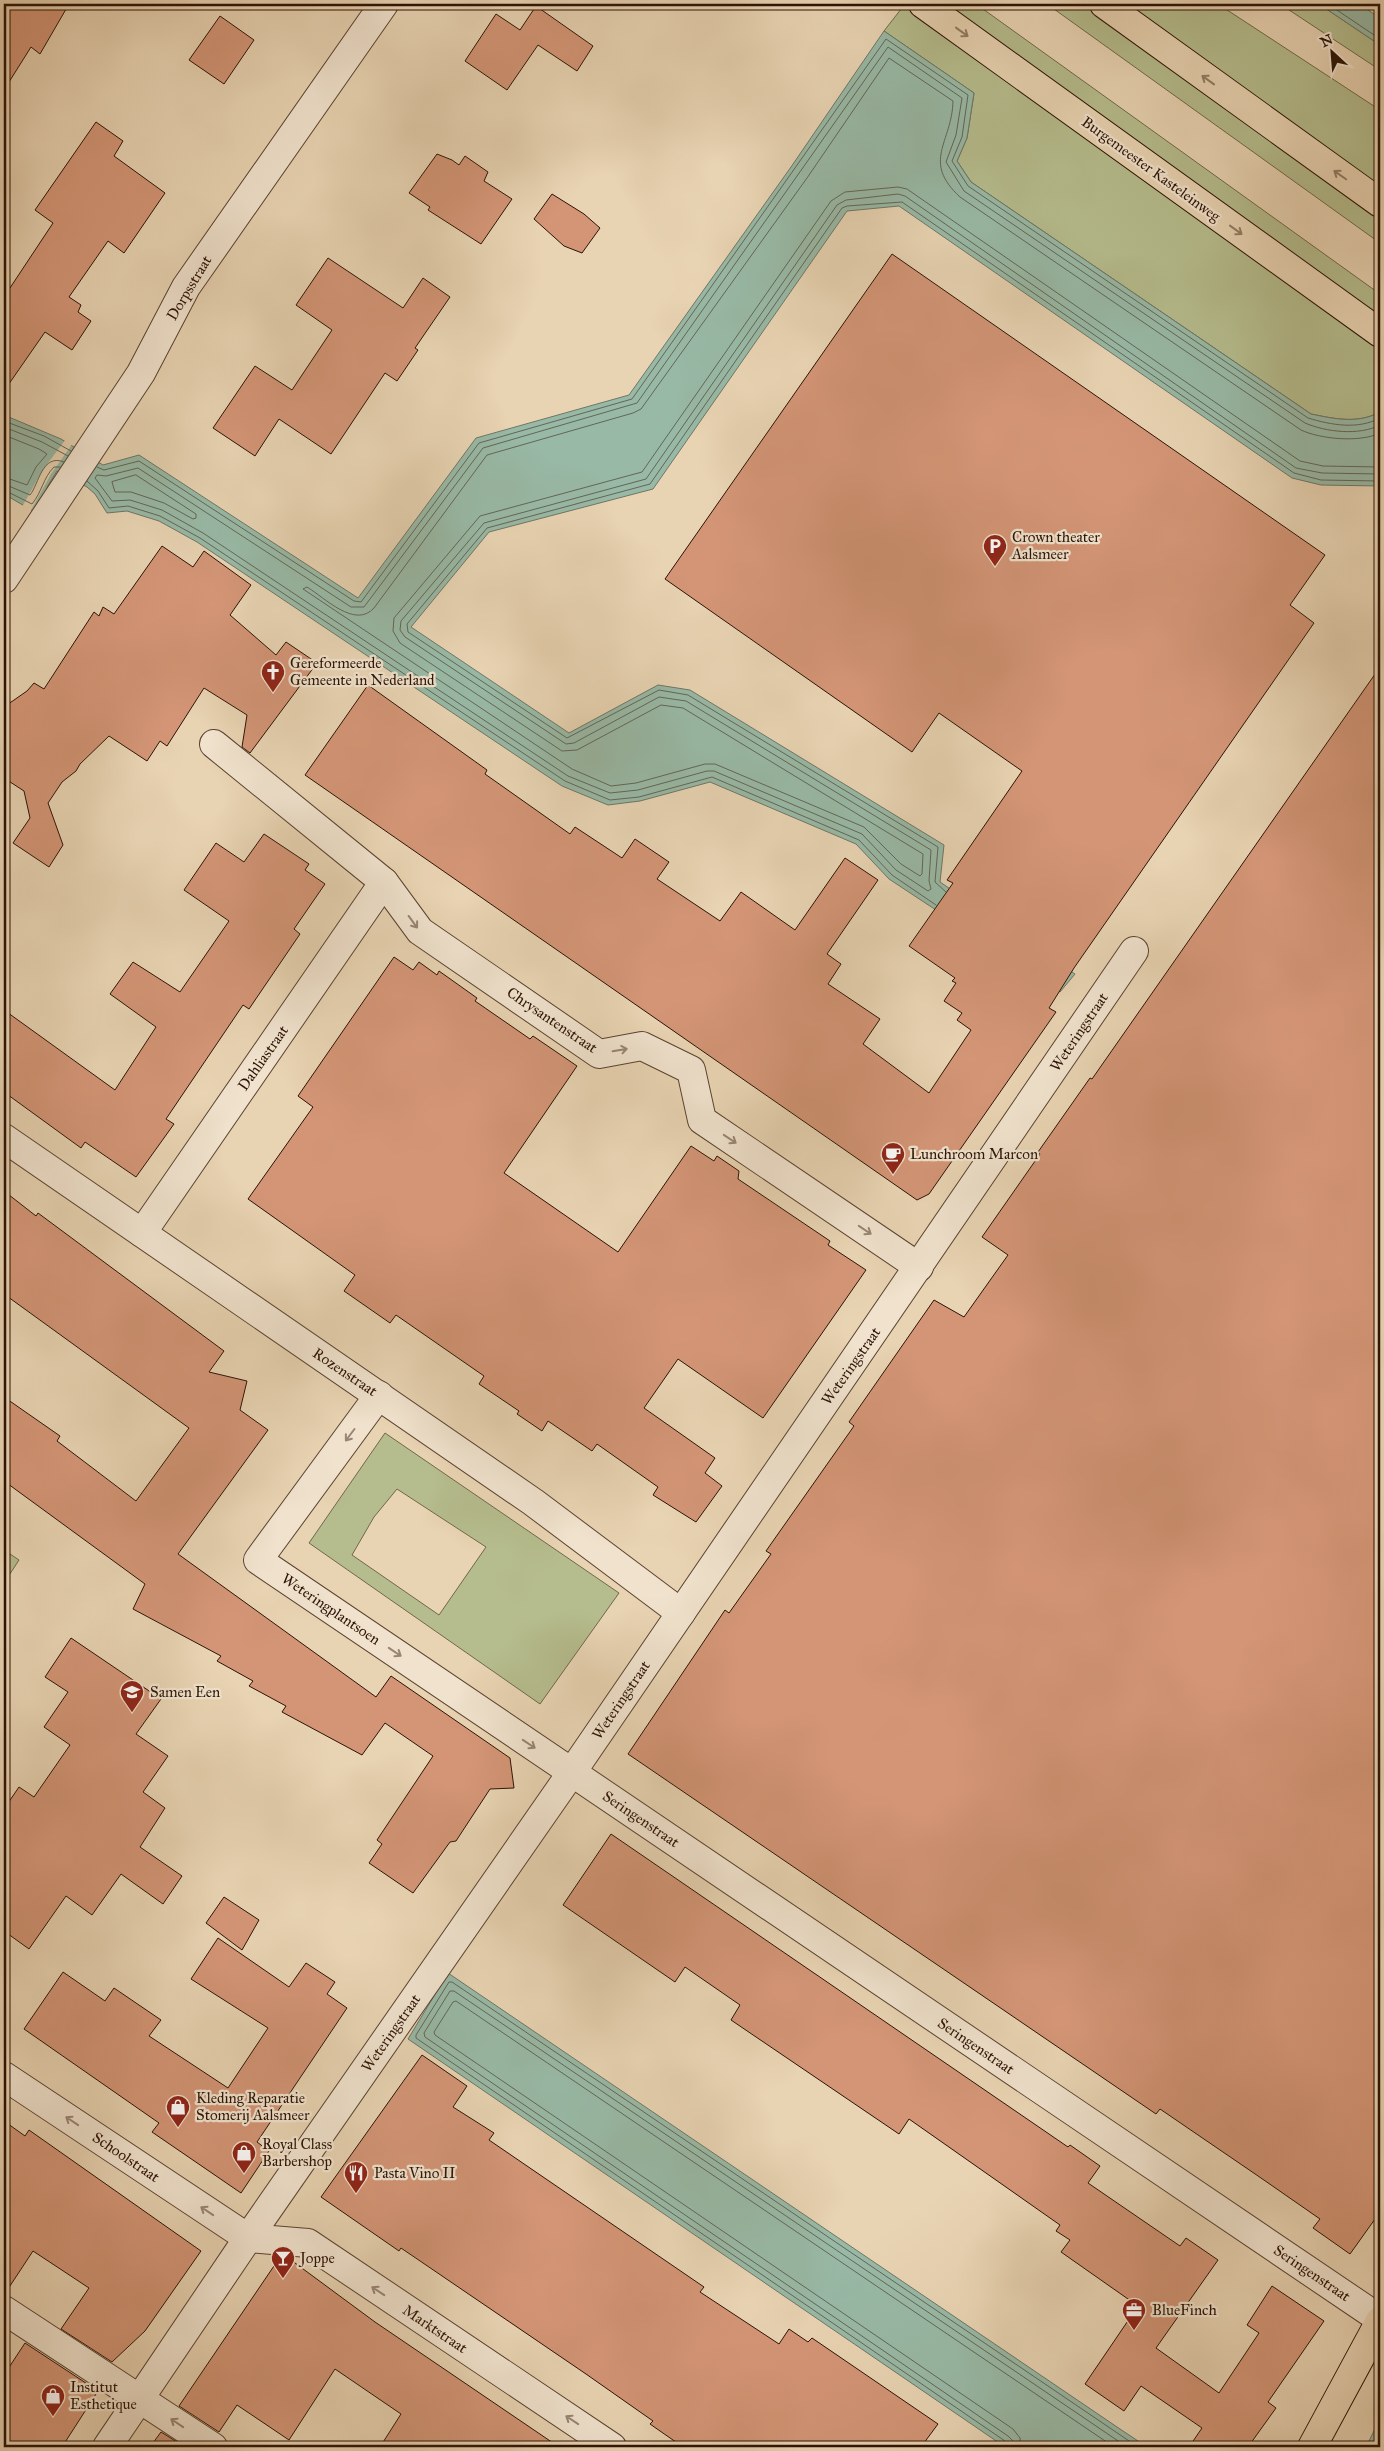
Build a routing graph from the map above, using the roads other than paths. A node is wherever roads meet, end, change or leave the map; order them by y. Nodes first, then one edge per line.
1 (923, 4) edge
2 (1104, 4) edge
3 (378, 6) edge
4 (1380, 203) edge
5 (1380, 333) edge
6 (4, 579) edge
7 (214, 744) dead end
8 (384, 882) junction
9 (1134, 951) dead end
10 (4, 1138) edge
11 (142, 1233) junction
12 (920, 1267) junction
13 (379, 1396) junction
14 (681, 1613) junction
15 (572, 1772) junction
16 (4, 2076) edge
17 (248, 2238) junction
18 (4, 2310) edge
19 (1380, 2320) edge
20 (141, 2399) junction
21 (107, 2447) edge
22 (213, 2447) edge
23 (612, 2447) edge
24 (1312, 2447) edge

1 -> 5 main road, Burgemeester Kasteleinweg
4 -> 2 main road
3 - 6 street, Dorpsstraat
7 - 8 street, Chrysantenstraat
8 - 11 street, Dahliastraat
8 -> 12 street, Chrysantenstraat
9 - 12 street, Weteringstraat
10 - 11 street, Rozenstraat
11 - 13 street, Rozenstraat
12 - 14 street, Weteringstraat
13 - 14 street, Rozenstraat
13 -> 15 street, Weteringplantsoen
14 - 15 street, Weteringstraat
15 - 17 street, Weteringstraat
15 - 19 street, Seringenstraat
17 -> 16 street, Schoolstraat
17 - 20 street, Weteringstraat
23 -> 17 street, Marktstraat
18 - 20 street
19 - 24 main road
20 - 21 street, Weteringstraat
22 -> 20 street

